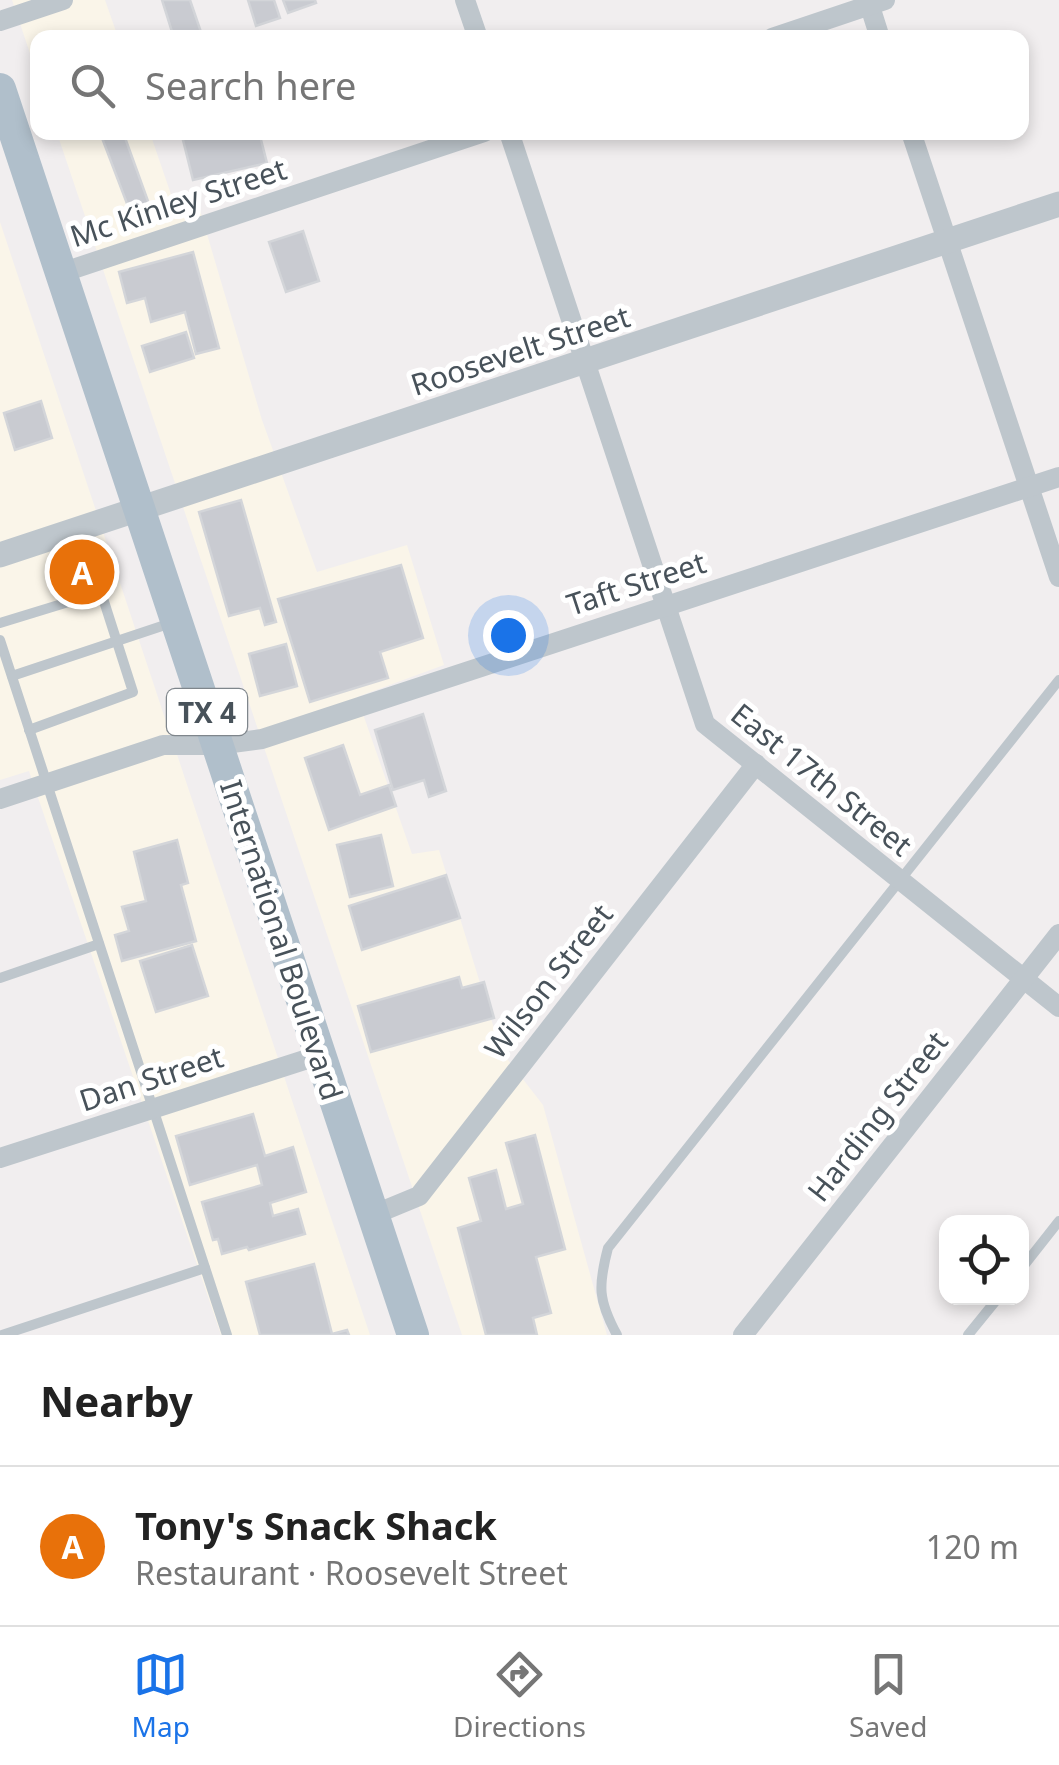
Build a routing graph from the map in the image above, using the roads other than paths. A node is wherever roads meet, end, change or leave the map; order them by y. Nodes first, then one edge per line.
1 (63, 0) edge
2 (465, 0) edge
3 (874, 2) edge
4 (0, 20) edge
5 (475, 30) edge
6 (795, 30) edge
7 (879, 30) edge
8 (0, 89) edge
9 (460, 140) edge
10 (512, 140) edge
11 (915, 140) edge
12 (10, 152) edge
13 (1059, 204) edge
14 (948, 242) junction
15 (61, 273) junction
16 (584, 362) junction
17 (1059, 477) edge
18 (1029, 487) junction
19 (139, 508) junction
20 (0, 555) edge
21 (1059, 577) edge
22 (664, 606) junction
23 (176, 621) junction
24 (0, 623) edge
25 (0, 640) edge
26 (117, 641) junction
27 (12, 676) junction
28 (1059, 680) edge
29 (29, 730) junction
30 (217, 744) junction
31 (756, 764) junction
32 (46, 783) junction
33 (0, 799) edge
34 (900, 880) junction
35 (1059, 934) edge
36 (99, 944) junction
37 (0, 978) edge
38 (1024, 979) junction
39 (1059, 1007) edge
40 (320, 1055) junction
41 (153, 1109) junction
42 (0, 1158) edge
43 (373, 1215) junction
44 (1059, 1221) edge
45 (1029, 1259) edge
46 (205, 1268) junction
47 (992, 1305) edge
48 (2, 1335) edge
49 (227, 1335) edge
50 (413, 1335) edge
51 (617, 1335) edge
52 (743, 1335) edge
53 (968, 1335) edge

1 - 4 street
2 - 5 street
3 - 6 street
3 - 7 street
8 - 12 main road, International Boulevard / TX 4
9 - 15 street, Mc Kinley Street
10 - 16 street, East 17th Street
11 - 14 street
12 - 15 main road, International Boulevard / TX 4
13 - 14 street, Roosevelt Street
14 - 16 street, Roosevelt Street
14 - 18 street
15 - 19 main road, International Boulevard / TX 4
16 - 19 street, Roosevelt Street
16 - 22 street, East 17th Street
17 - 18 street, Taft Street
18 - 21 street
18 - 22 street, Taft Street
19 - 20 street, Roosevelt Street
19 - 23 main road, International Boulevard / TX 4
22 - 30 street, Taft Street
22 - 31 street, East 17th Street
23 - 26 lane
23 - 30 main road, International Boulevard / TX 4
24 - 26 lane
25 - 27 lane
26 - 27 lane
26 - 29 lane
27 - 29 lane
28 - 34 lane
29 - 32 lane
30 - 32 street, Taft Street
30 - 40 main road, International Boulevard / TX 4
31 - 34 street, East 17th Street
31 - 43 street, Wilson Street
32 - 33 street, Taft Street
32 - 36 lane
34 - 38 street, East 17th Street
34 - 51 lane
35 - 38 street, Harding Street
36 - 37 lane
36 - 41 lane
38 - 39 street, East 17th Street
38 - 52 street, Harding Street
40 - 41 street, Dan Street
40 - 43 main road, International Boulevard / TX 4
41 - 42 street, Dan Street
41 - 46 lane
43 - 50 main road, International Boulevard / TX 4
44 - 45 lane
46 - 48 lane
46 - 49 lane
47 - 53 lane

